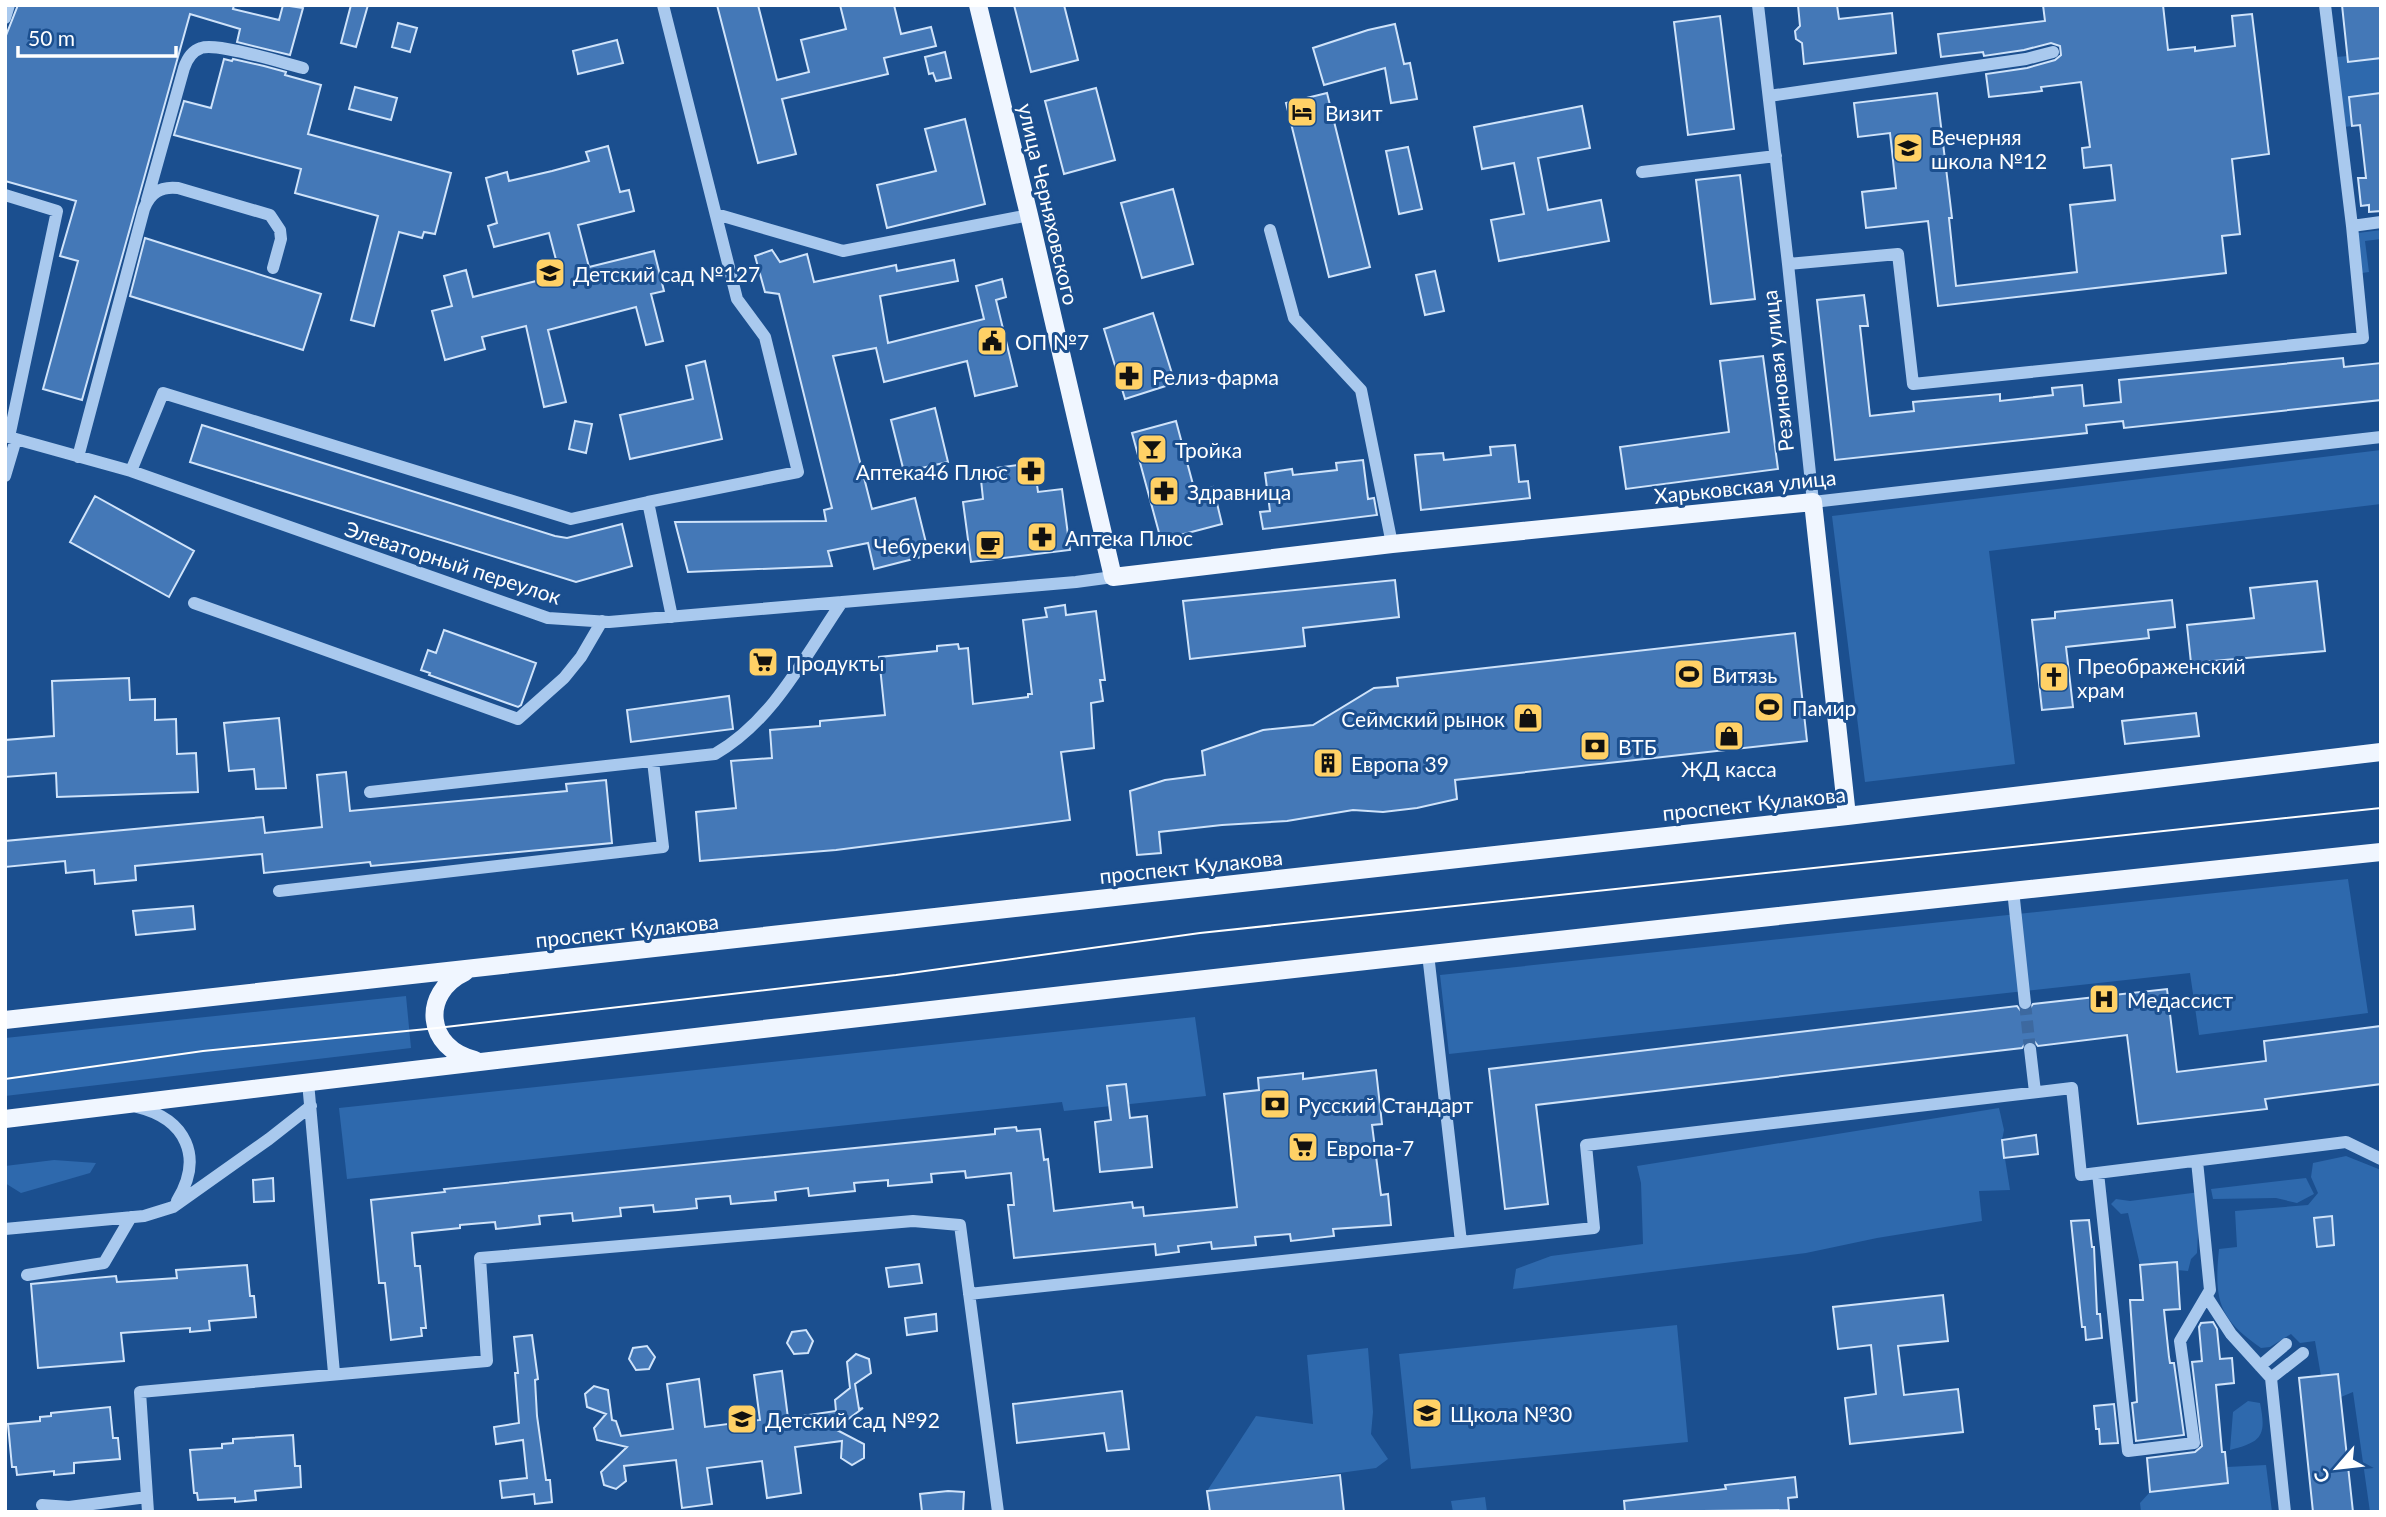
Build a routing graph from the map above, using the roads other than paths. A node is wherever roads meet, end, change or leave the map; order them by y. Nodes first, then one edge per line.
1 (9, 5) edge
2 (663, 5) edge
3 (978, 5) edge
4 (1758, 5) edge
5 (2325, 5) edge
6 (5, 18) edge
7 (2053, 52) dead end
8 (303, 68) dead end
9 (1769, 96) junction
10 (160, 154) junction
11 (1776, 156) junction
12 (1642, 172) dead end
13 (178, 188) junction
14 (5, 195) edge
15 (147, 200) junction
16 (716, 214) junction
17 (1029, 215) junction
18 (2381, 222) edge
19 (2351, 226) junction
20 (1270, 230) dead end
21 (1788, 264) junction
22 (273, 268) dead end
23 (2381, 437) edge
24 (10, 438) edge
25 (78, 457) junction
26 (131, 471) junction
27 (5, 476) edge
28 (648, 502) junction
29 (1813, 502) junction
30 (1392, 544) junction
31 (1113, 577) junction
32 (842, 602) junction
33 (194, 603) dead end
34 (672, 617) junction
35 (602, 621) junction
36 (2381, 752) edge
37 (653, 761) junction
38 (370, 792) dead end
39 (1847, 816) junction
40 (2381, 852) edge
41 (2013, 890) junction
42 (279, 891) dead end
43 (1428, 954) junction
44 (468, 971) junction
45 (2025, 1003) tunnel mouth
46 (5, 1020) edge
47 (2030, 1049) tunnel mouth
48 (478, 1060) junction
49 (308, 1082) junction
50 (2035, 1092) junction
51 (128, 1104) junction
52 (311, 1106) junction
53 (5, 1119) edge
54 (2381, 1159) edge
55 (2197, 1161) junction
56 (2098, 1173) junction
57 (173, 1207) junction
58 (131, 1217) junction
59 (5, 1229) edge
60 (1461, 1242) junction
61 (27, 1275) dead end
62 (970, 1294) junction
63 (2207, 1297) junction
64 (2286, 1344) dead end
65 (2303, 1353) dead end
66 (2260, 1366) junction
67 (334, 1373) junction
68 (2271, 1378) junction
69 (147, 1497) junction
70 (42, 1505) dead end
71 (148, 1512) edge
72 (998, 1512) edge
73 (2285, 1512) edge

1 - 6 street
2 - 16 street
3 - 17 main road, улица Черняховского
4 - 9 street, Резиновая улица
5 - 19 street
7 - 9 street
8 - 10 street
9 - 11 street, Резиновая улица
10 - 13 street
10 - 15 street
11 - 12 street
11 - 21 street, Резиновая улица
13 - 15 street
13 - 22 street
14 - 24 street
15 - 25 street
16 - 17 street
16 - 28 street
17 - 31 main road, улица Черняховского
18 - 19 street
19 - 21 street
20 - 30 street
21 - 29 street, Резиновая улица
23 - 29 street, Харьковская улица
24 - 25 street, Элеваторный переулок
24 - 27 street
25 - 26 street, Элеваторный переулок
26 - 28 street
26 - 35 street, Элеваторный переулок
28 - 34 street
29 - 30 main road, Харьковская улица
29 - 39 main road, Резиновая улица
30 - 31 main road, Харьковская улица
31 - 32 street, Элеваторный переулок
32 - 34 street, Элеваторный переулок
32 - 37 street
33 - 35 street
34 - 35 street, Элеваторный переулок
36 - 39 main road, проспект Кулакова
37 - 38 street
37 - 42 street
39 - 44 main road, проспект Кулакова
40 - 41 main road
41 - 43 main road
41 - 45 street
43 - 48 main road
43 - 60 street
44 - 46 main road, проспект Кулакова
44 - 48 main road
47 - 50 street
48 - 49 main road
49 - 51 main road
49 - 52 street
50 - 56 street
50 - 60 street
51 - 53 main road
51 - 57 street
52 - 57 street
52 - 67 street
54 - 55 street
55 - 56 street
55 - 63 street
56 - 63 street
57 - 58 street
58 - 59 street
58 - 61 street
60 - 62 street
62 - 67 street
62 - 72 street
63 - 66 street
64 - 66 street
65 - 68 street
66 - 68 street
67 - 69 street
68 - 73 street
69 - 70 street
69 - 71 street

